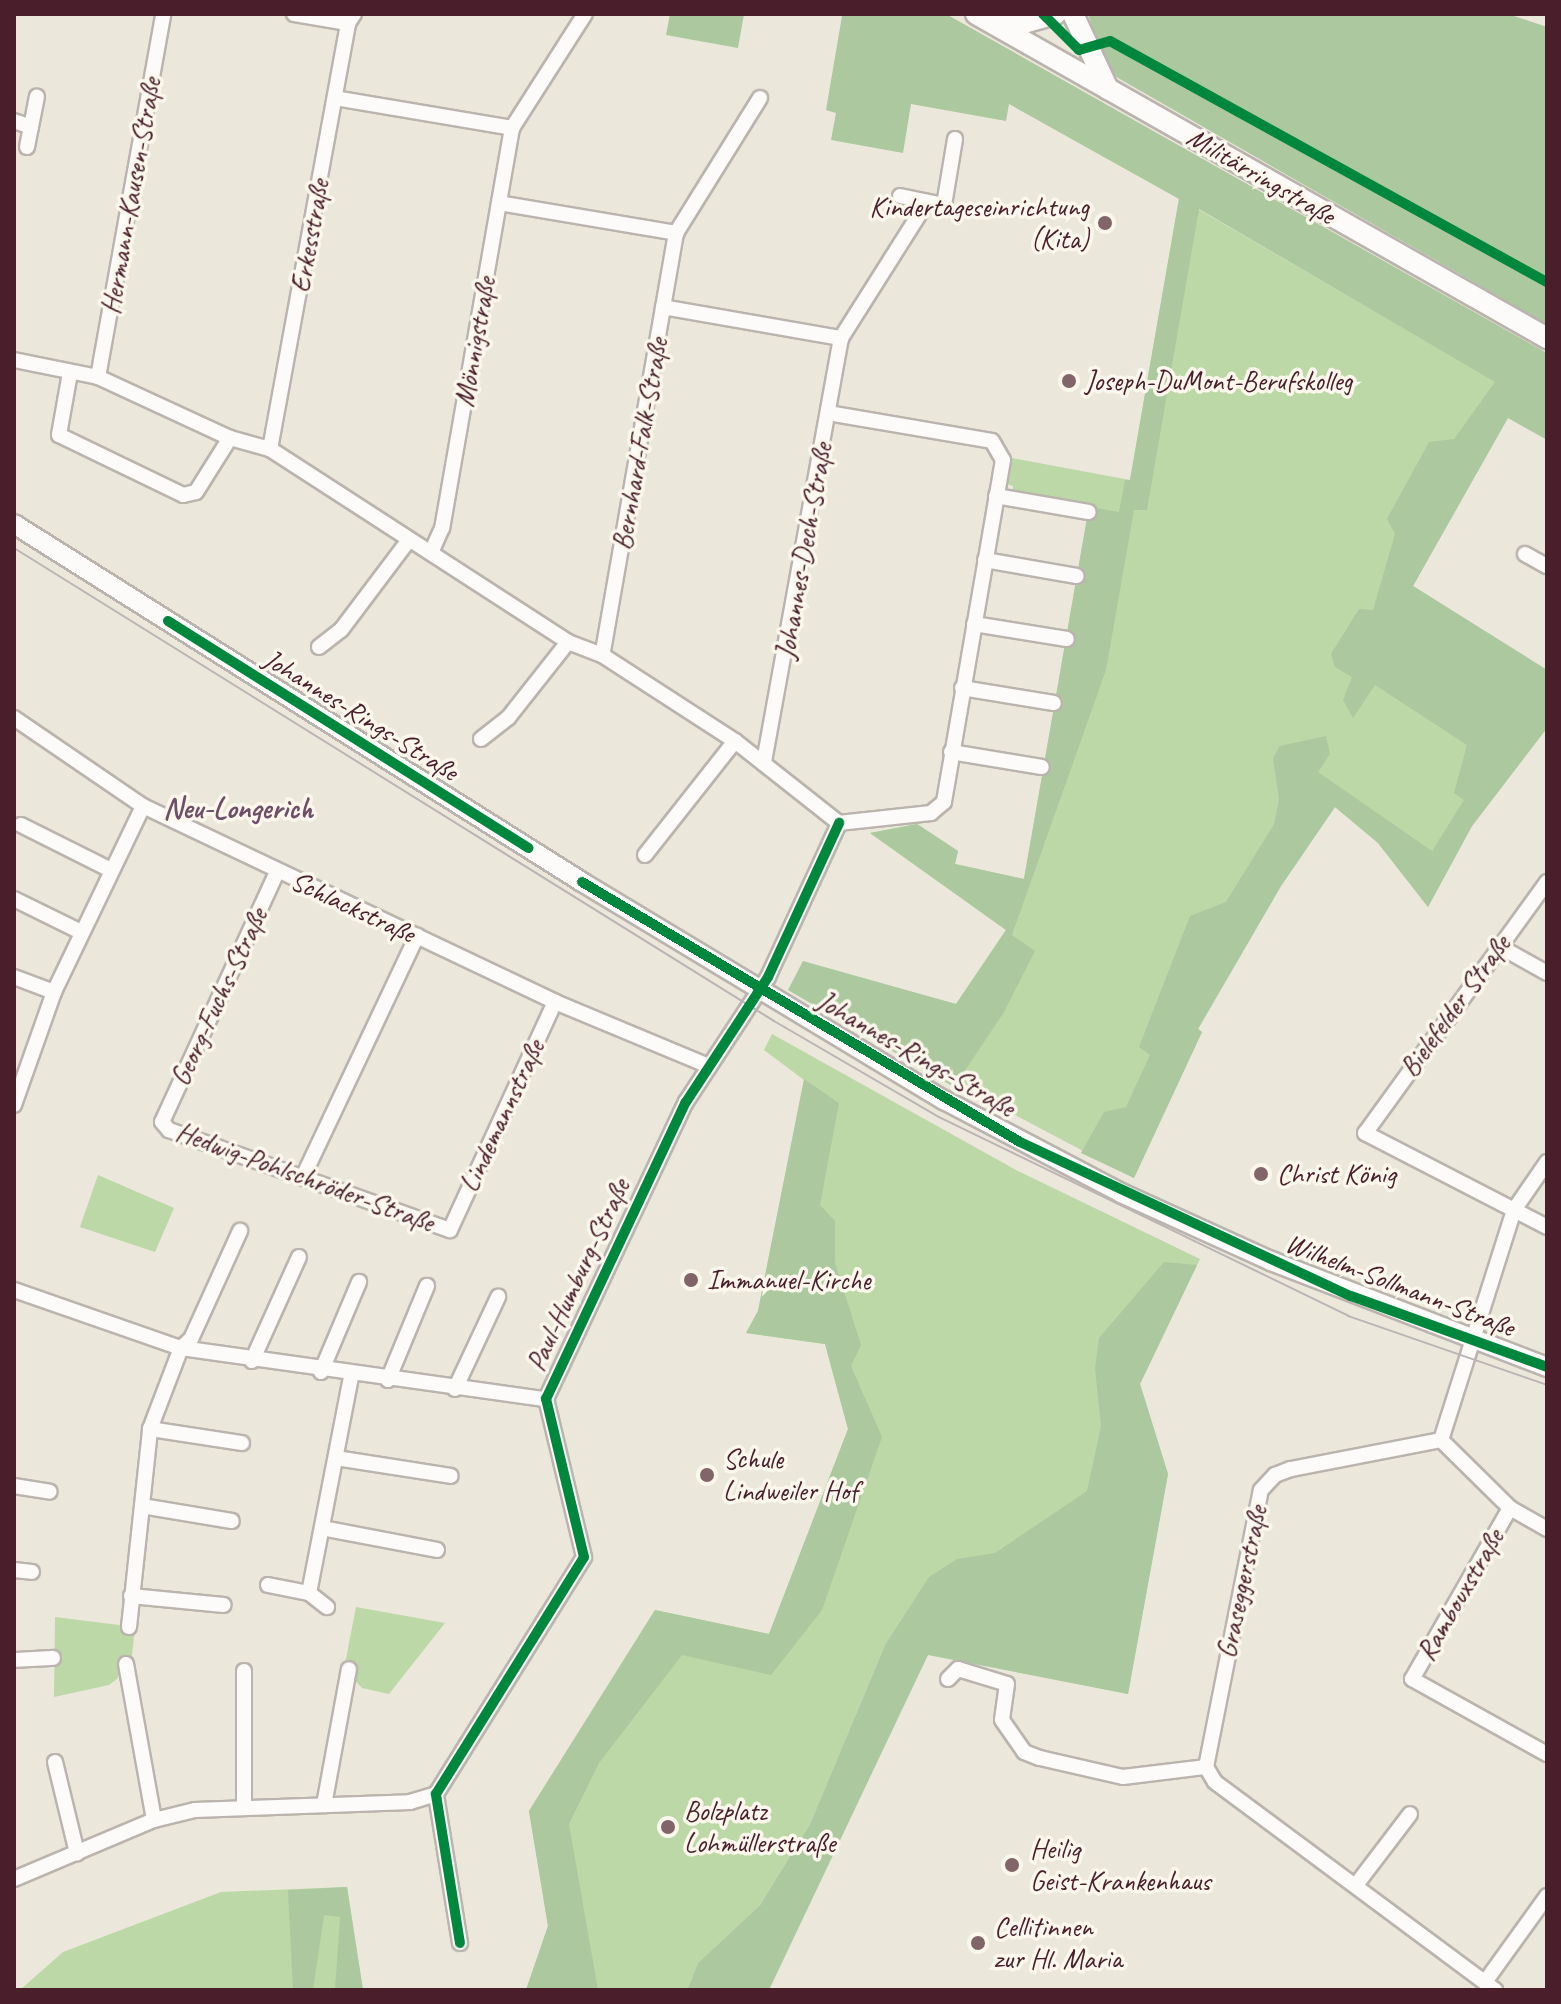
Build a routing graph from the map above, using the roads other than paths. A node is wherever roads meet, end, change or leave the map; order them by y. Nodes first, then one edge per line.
1 (163, 14) edge
2 (294, 14) edge
3 (585, 14) edge
4 (1056, 14) edge
5 (1073, 14) edge
6 (983, 18) edge
7 (351, 19) edge
8 (1108, 89) junction
9 (37, 97) dead end
10 (335, 98) junction
11 (760, 98) dead end
12 (14, 121) edge
13 (31, 127) junction
14 (512, 128) junction
15 (955, 139) dead end
16 (27, 147) dead end
17 (900, 196) dead end
18 (927, 202) junction
19 (499, 203) junction
20 (676, 233) junction
21 (663, 307) junction
22 (841, 338) junction
23 (1547, 338) edge
24 (14, 360) edge
25 (70, 373) junction
26 (98, 377) junction
27 (828, 413) junction
28 (230, 438) junction
29 (270, 449) junction
30 (996, 496) junction
31 (1089, 512) dead end
32 (14, 524) edge
33 (408, 541) junction
34 (431, 553) junction
35 (1525, 554) dead end
36 (985, 560) junction
37 (1547, 566) edge
38 (1077, 576) dead end
39 (974, 624) junction
40 (1067, 639) dead end
41 (568, 642) junction
42 (319, 647) dead end
43 (602, 655) junction
44 (962, 688) junction
45 (1054, 703) dead end
46 (14, 718) edge
47 (481, 739) dead end
48 (735, 741) junction
49 (951, 752) junction
50 (764, 763) junction
51 (1042, 767) dead end
52 (143, 806) junction
53 (839, 823) junction
54 (21, 825) dead end
55 (645, 855) dead end
56 (109, 869) junction
57 (277, 872) junction
58 (1547, 882) edge
59 (14, 899) edge
60 (81, 932) junction
61 (417, 936) junction
62 (1497, 945) junction
63 (1547, 973) edge
64 (14, 977) edge
65 (760, 990) junction
66 (54, 992) junction
67 (555, 1002) junction
68 (709, 1066) junction
69 (14, 1105) edge
70 (162, 1122) joint
71 (1547, 1162) edge
72 (303, 1177) junction
73 (1514, 1210) junction
74 (1547, 1227) edge
75 (450, 1230) joint
76 (240, 1231) dead end
77 (1237, 1245) joint
78 (299, 1257) dead end
79 (359, 1282) dead end
80 (427, 1286) dead end
81 (14, 1290) edge
82 (498, 1297) dead end
83 (1472, 1340) junction
84 (181, 1348) junction
85 (252, 1361) junction
86 (1547, 1367) edge
87 (321, 1372) junction
88 (351, 1376) junction
89 (388, 1380) junction
90 (455, 1389) junction
91 (546, 1399) junction
92 (150, 1429) junction
93 (1441, 1440) junction
94 (242, 1443) dead end
95 (336, 1458) junction
96 (451, 1476) dead end
97 (14, 1486) edge
98 (50, 1492) dead end
99 (142, 1506) junction
100 (1510, 1508) junction
101 (232, 1521) dead end
102 (322, 1528) junction
103 (1547, 1529) edge
104 (437, 1550) dead end
105 (14, 1570) edge
106 (32, 1572) dead end
107 (268, 1585) dead end
108 (309, 1593) junction
109 (131, 1596) junction
110 (224, 1605) dead end
111 (327, 1607) dead end
112 (129, 1627) dead end
113 (53, 1658) dead end
114 (14, 1660) edge
115 (126, 1664) dead end
116 (349, 1669) dead end
117 (244, 1671) dead end
118 (948, 1679) dead end
119 (1545, 1749) edge
120 (55, 1762) dead end
121 (1206, 1767) junction
122 (436, 1794) junction
123 (324, 1805) junction
124 (244, 1808) junction
125 (1410, 1814) dead end
126 (154, 1820) junction
127 (77, 1853) junction
128 (14, 1879) edge
129 (1356, 1885) junction
130 (1547, 1896) edge
131 (460, 1943) dead end
132 (1490, 1986) edge

1 - 26 street, Hermann-Kausen-Straße
2 - 7 street, Erkesstraße
3 - 14 street, Mönnigstraße
4 - 6 main road
5 - 8 main road
6 - 8 main road, Militärringstraße
7 - 10 street, Erkesstraße
8 - 23 main road, Militärringstraße
9 - 13 street
10 - 14 street
10 - 29 street, Erkesstraße
11 - 20 street, Bernhard-Falk-Straße
12 - 13 street
13 - 16 street
14 - 19 street, Mönnigstraße
15 - 18 street, Johannes-Dech-Straße
17 - 18 street
18 - 22 street, Johannes-Dech-Straße
19 - 20 street
19 - 34 street, Mönnigstraße
20 - 21 street, Bernhard-Falk-Straße
21 - 22 street
21 - 43 street, Bernhard-Falk-Straße
22 - 27 street, Johannes-Dech-Straße
24 - 25 street
25 - 26 street
25 - 28 street
26 - 28 street
27 - 30 street
27 - 50 street, Johannes-Dech-Straße
28 - 29 street
29 - 33 street
30 - 31 street
30 - 36 street
32 - 65 street, Johannes-Rings-Straße
33 - 34 street
33 - 42 street
34 - 41 street
35 - 37 street
36 - 38 street
36 - 39 street
39 - 40 street
39 - 44 street
41 - 43 street
41 - 47 street
43 - 48 street
44 - 45 street
44 - 49 street
46 - 52 street, Schlackstraße
48 - 50 street
48 - 55 street
49 - 51 street
49 - 53 street
50 - 53 street
52 - 56 street
52 - 57 street, Schlackstraße
53 - 65 street, Paul-Humburg-Straße
54 - 56 street
56 - 60 street
57 - 61 street, Schlackstraße
57 - 70 street, Georg-Fuchs-Straße
58 - 62 street, Bielefelder Straße
59 - 60 street
60 - 66 street
61 - 67 street, Schlackstraße
61 - 72 street
62 - 63 street
62 - 73 street, Bielefelder Straße
64 - 66 street
65 - 68 street, Paul-Humburg-Straße
65 - 77 street, Johannes-Rings-Straße
66 - 69 street
67 - 68 street, Schlackstraße
67 - 75 street, Lindemannstraße
68 - 91 street, Paul-Humburg-Straße
70 - 72 street, Hedwig-Pohlschröder-Straße
71 - 73 street
72 - 75 street, Hedwig-Pohlschröder-Straße
73 - 74 street
73 - 83 street
76 - 84 street
77 - 83 street, Wilhelm-Sollmann-Straße
78 - 85 street
79 - 87 street
80 - 89 street
81 - 84 street
82 - 90 street
83 - 86 street, Wilhelm-Sollmann-Straße
83 - 93 street
84 - 85 street
84 - 92 street
85 - 87 street
87 - 88 street
88 - 89 street
88 - 95 street
89 - 90 street
90 - 91 street
91 - 122 street, Paul-Humburg-Straße
92 - 94 street
92 - 99 street
93 - 100 street, Rambouxstraße
93 - 121 street, Graseggerstraße
95 - 96 street
95 - 102 street
97 - 98 street
99 - 101 street
99 - 109 street
100 - 103 street, Rambouxstraße
100 - 119 street, Rambouxstraße
102 - 104 street
102 - 108 street
105 - 106 street
107 - 108 street
108 - 111 street
109 - 110 street
109 - 112 street
113 - 114 street
115 - 126 street
116 - 123 street
117 - 124 street
118 - 121 street
120 - 127 street
121 - 129 street
122 - 123 street
122 - 131 street
123 - 124 street
124 - 126 street
125 - 129 street
126 - 127 street
127 - 128 street
129 - 132 street
130 - 132 street

